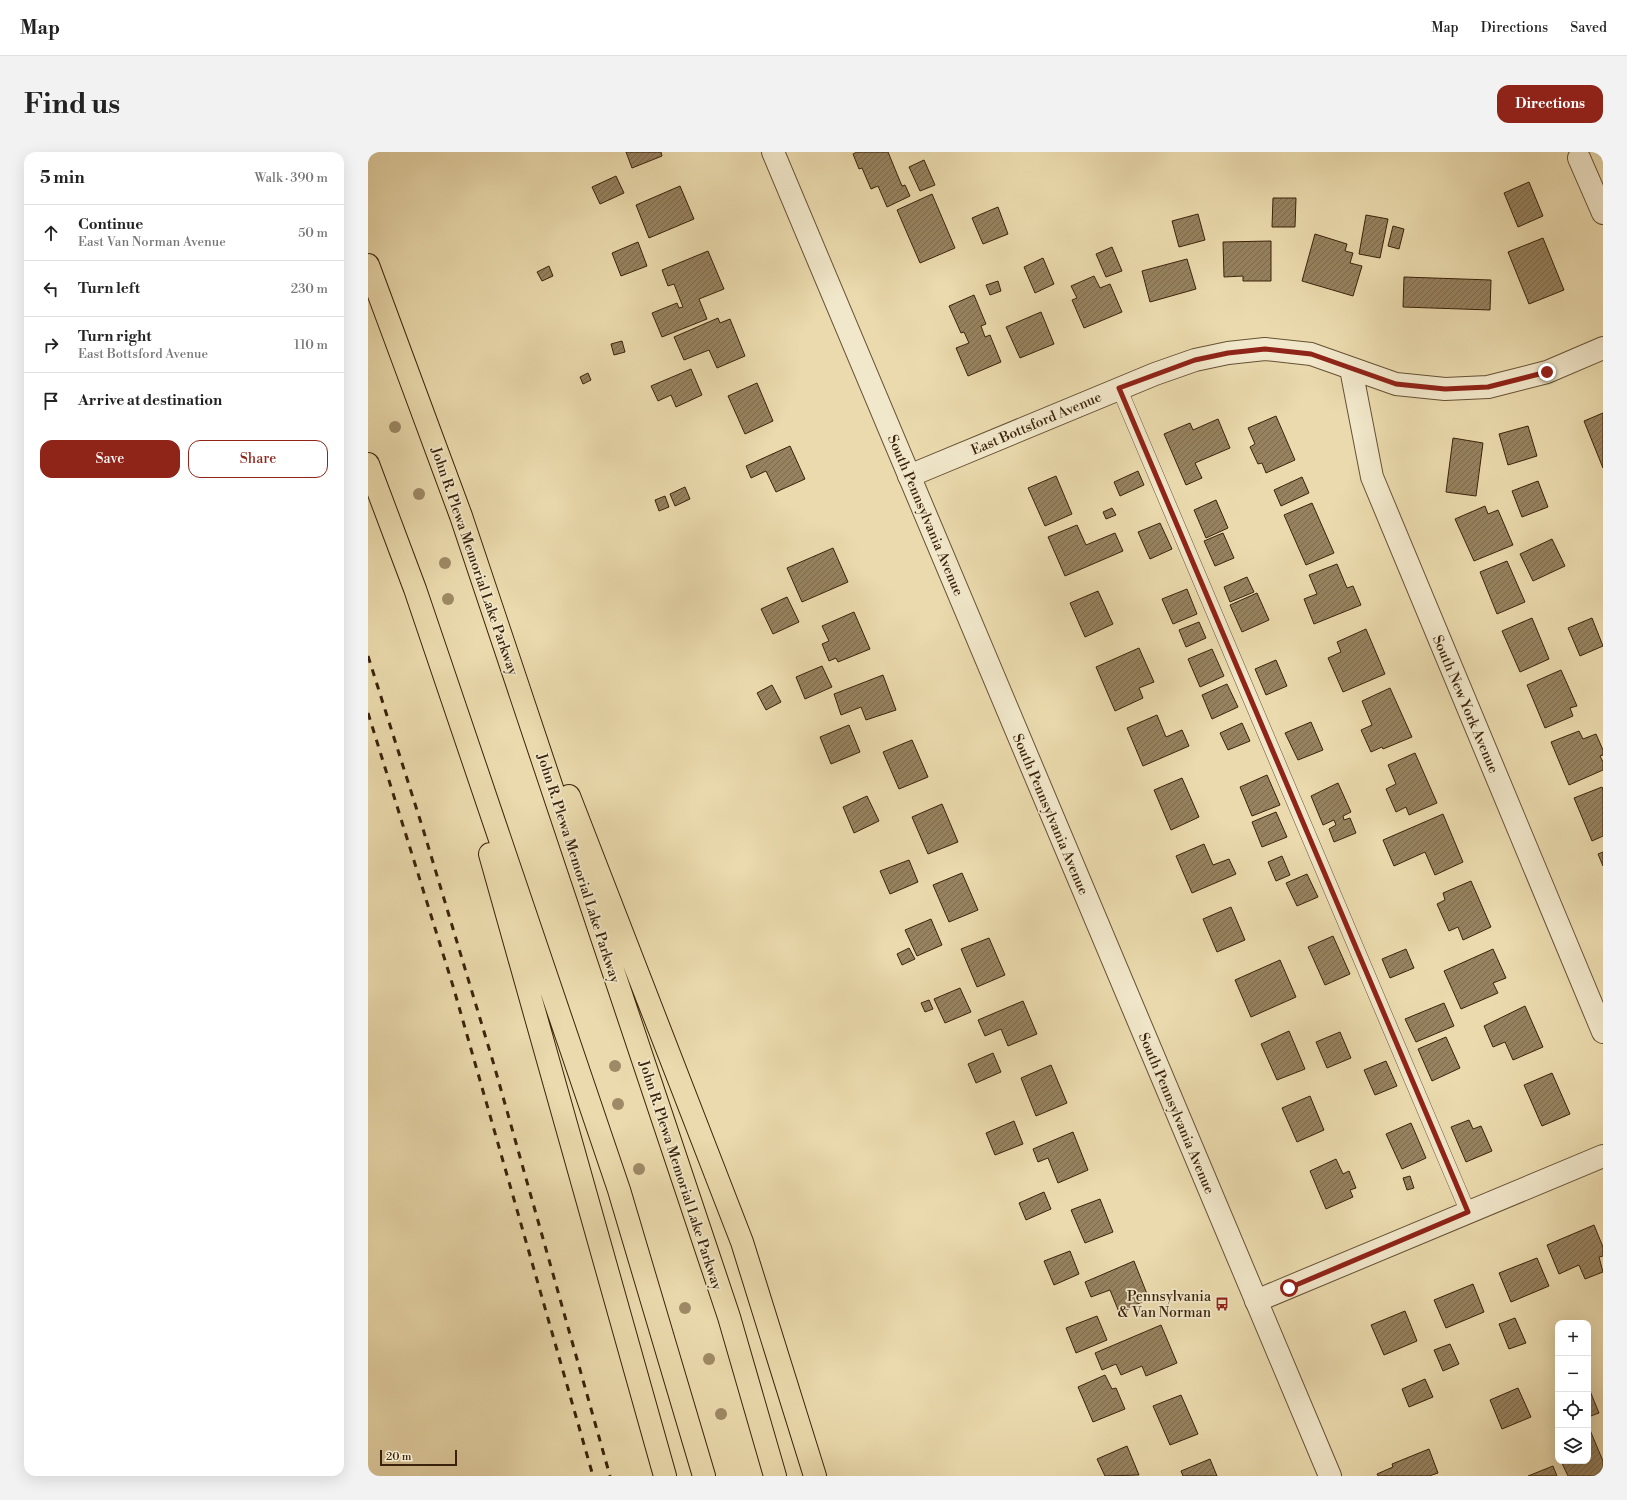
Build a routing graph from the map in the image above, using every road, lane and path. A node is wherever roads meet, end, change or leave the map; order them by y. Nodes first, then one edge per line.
1 (773, 152) edge
2 (1579, 158) dead end
3 (1603, 213) edge
4 (368, 264) edge
5 (1603, 348) edge
6 (1351, 369) junction
7 (1119, 388) junction
8 (368, 464) edge
9 (909, 476) junction
10 (461, 516) junction
11 (415, 589) junction
12 (1603, 1032) edge
13 (1603, 1156) edge
14 (1468, 1212) junction
15 (1256, 1301) junction
16 (665, 1476) edge
17 (704, 1476) edge
18 (775, 1476) edge
19 (815, 1476) edge
20 (1330, 1476) edge

1 - 9 street, South Pennsylvania Avenue
2 - 3 street
4 - 10 main road, John R. Plewa Memorial Lake Parkway
5 - 6 street, East Bottsford Avenue
6 - 7 street, East Bottsford Avenue
6 - 12 street, South New York Avenue
7 - 9 street, East Bottsford Avenue
7 - 14 lane
8 - 11 main road
9 - 15 street, South Pennsylvania Avenue
10 - 18 main road, John R. Plewa Memorial Lake Parkway
10 - 19 main road
11 - 16 main road
11 - 17 main road
13 - 14 street
14 - 15 street
15 - 20 street, South Pennsylvania Avenue

